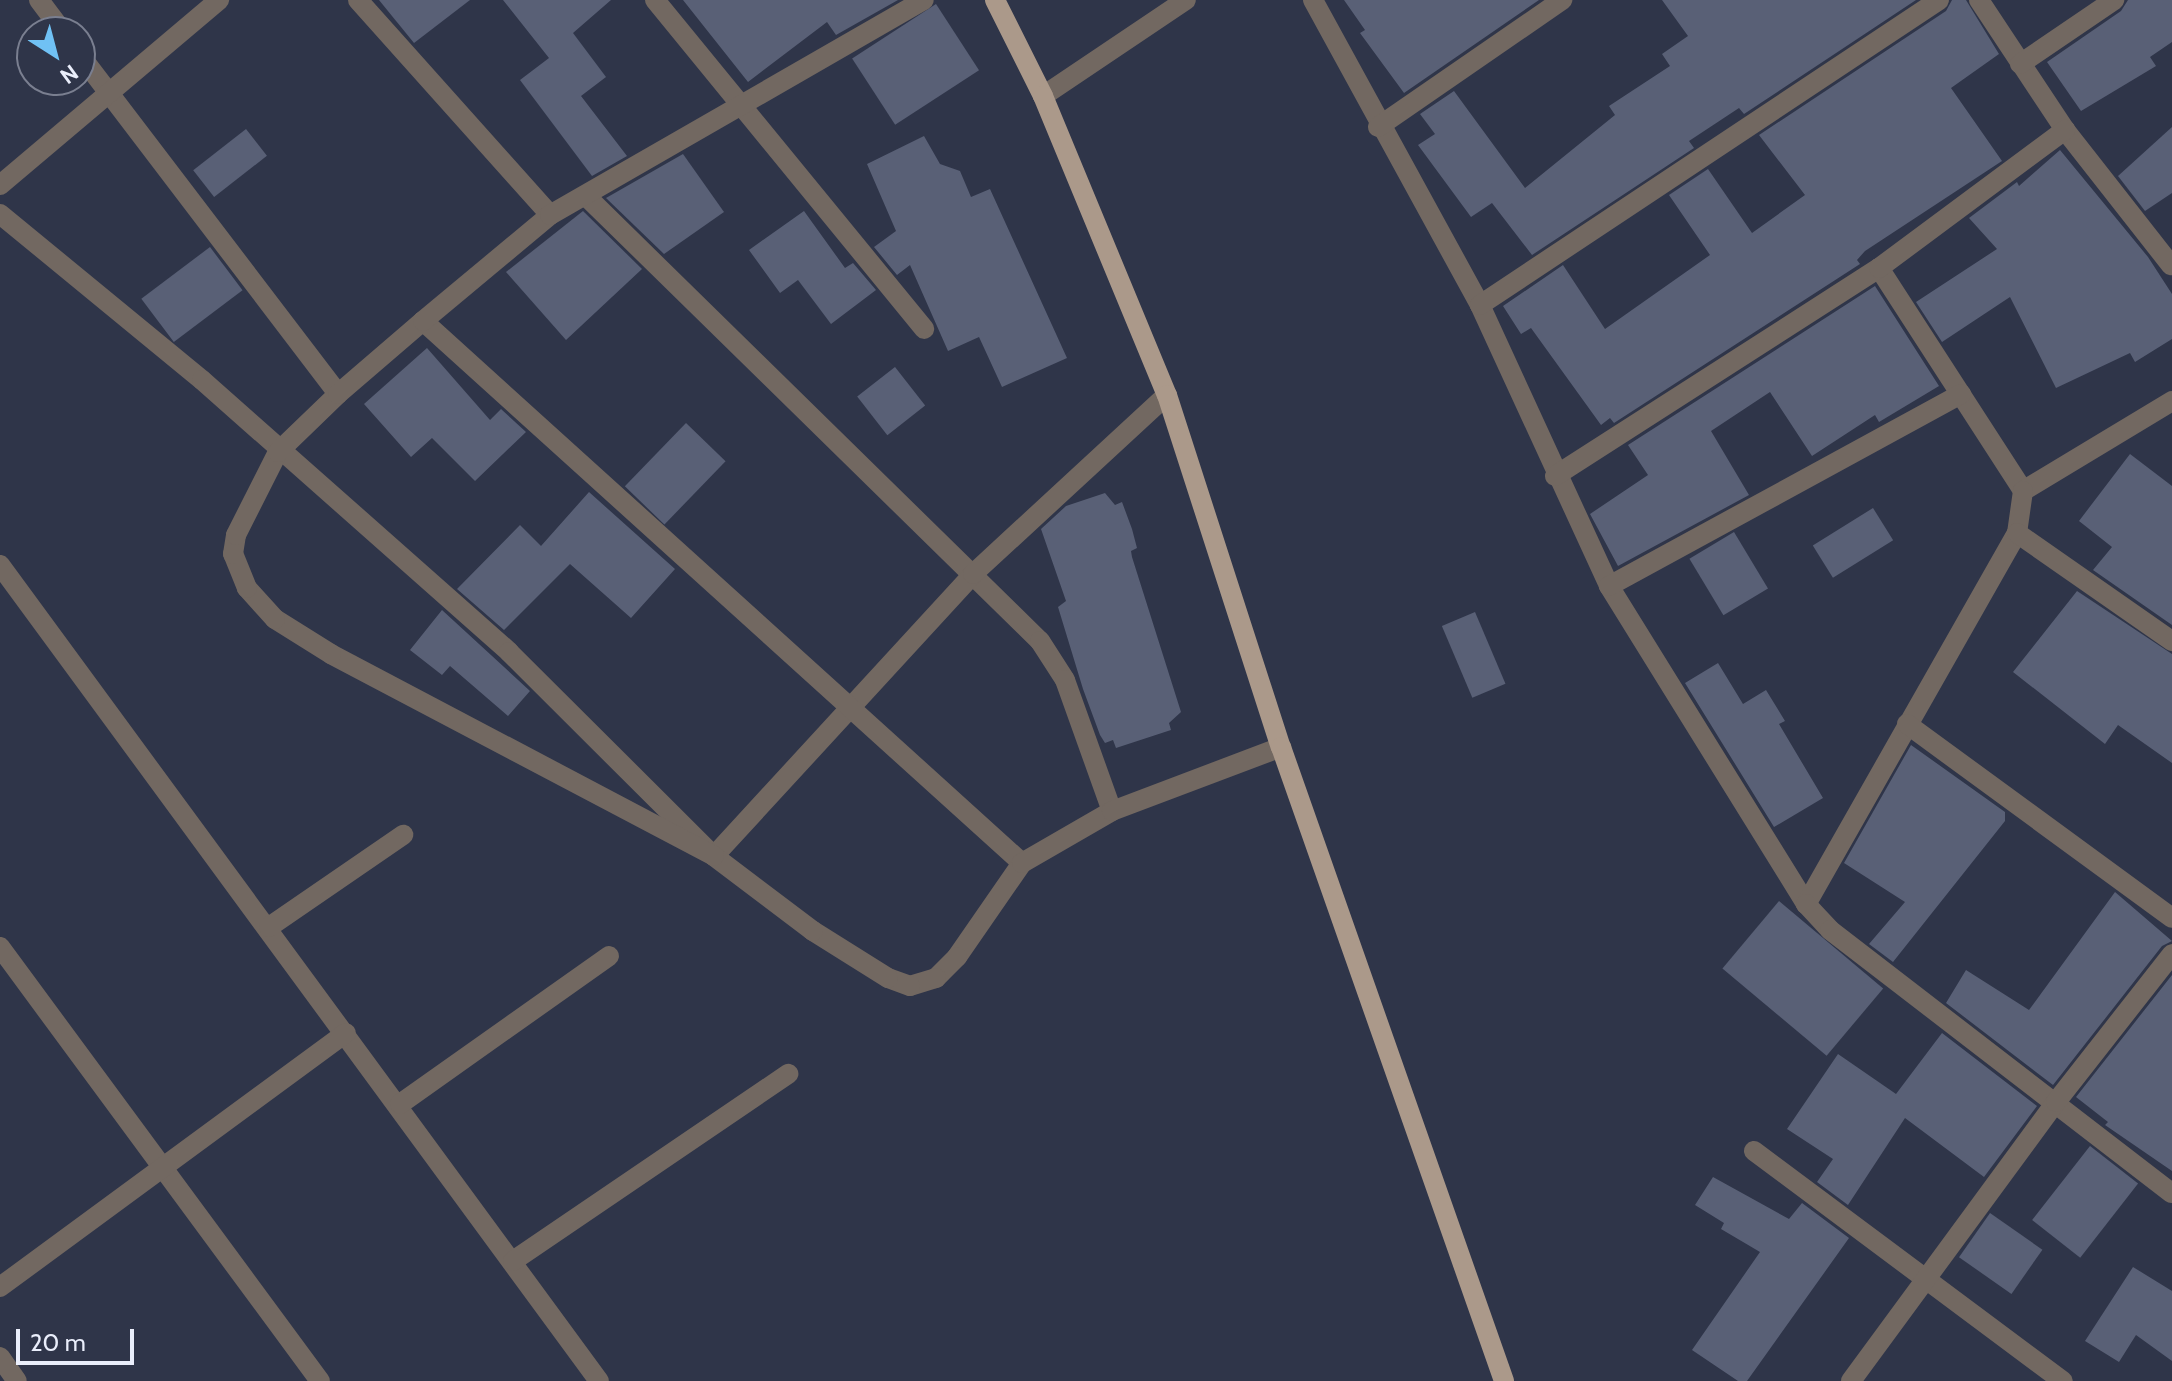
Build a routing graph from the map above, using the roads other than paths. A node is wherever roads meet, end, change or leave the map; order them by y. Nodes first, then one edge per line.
1 (219, 0) edge
2 (358, 0) edge
3 (655, 0) edge
4 (924, 0) edge
5 (995, 0) edge
6 (1186, 0) edge
7 (1313, 0) edge
8 (1562, 0) edge
9 (1939, 0) edge
10 (1979, 0) edge
11 (2114, 0) edge
12 (2020, 64) junction
13 (96, 76) edge
14 (109, 93) junction
15 (1043, 96) junction
16 (745, 105) junction
17 (1378, 127) junction
18 (2065, 130) junction
19 (0, 185) edge
20 (587, 197) junction
21 (0, 214) edge
22 (550, 215) junction
23 (2172, 266) edge
24 (1879, 268) junction
25 (1480, 305) junction
26 (423, 321) junction
27 (924, 329) dead end
28 (338, 394) junction
29 (1961, 394) junction
30 (1167, 395) junction
31 (2172, 401) edge
32 (278, 452) junction
33 (1555, 476) junction
34 (2023, 491) junction
35 (2017, 533) junction
36 (0, 565) edge
37 (973, 574) junction
38 (1609, 586) junction
39 (2172, 641) edge
40 (849, 703) junction
41 (1907, 724) junction
42 (1281, 747) junction
43 (1112, 811) junction
44 (403, 835) dead end
45 (714, 856) junction
46 (1022, 863) junction
47 (1806, 904) junction
48 (2172, 918) edge
49 (269, 927) junction
50 (0, 947) edge
51 (2172, 954) edge
52 (609, 956) dead end
53 (346, 1033) junction
54 (788, 1074) dead end
55 (2056, 1102) junction
56 (400, 1104) junction
57 (1754, 1151) dead end
58 (161, 1166) junction
59 (2172, 1193) edge
60 (513, 1261) junction
61 (1926, 1280) junction
62 (0, 1287) edge
63 (0, 1357) edge
64 (17, 1381) edge
65 (320, 1381) edge
66 (599, 1381) edge
67 (1504, 1381) edge
68 (1851, 1381) edge
69 (2063, 1381) edge

1 - 14 street
2 - 22 street
3 - 16 street
4 - 16 street
5 - 15 main road
6 - 15 street
7 - 17 street
8 - 17 street
9 - 25 street
10 - 12 street
11 - 12 street
12 - 18 street
13 - 14 street
14 - 19 street
14 - 28 street
15 - 30 main road
16 - 20 street
16 - 27 street
17 - 25 street
18 - 23 street
18 - 24 street
20 - 22 street
20 - 37 street
21 - 32 street
22 - 26 street
24 - 29 street
24 - 33 street
25 - 33 street
26 - 28 street
26 - 40 street
28 - 32 street
29 - 34 street
29 - 38 street
30 - 37 street
30 - 42 main road
31 - 34 street
32 - 45 street
32 - 45 street
33 - 38 street
34 - 35 street
35 - 39 street
35 - 41 street
36 - 49 street
37 - 40 street
37 - 43 street
38 - 47 street
40 - 45 street
40 - 46 street
41 - 47 street
41 - 48 street
42 - 43 street
42 - 67 main road
43 - 46 street
44 - 49 street
45 - 46 street
47 - 55 street
49 - 53 street
50 - 58 street
51 - 55 street
52 - 56 street
53 - 56 street
53 - 58 street
54 - 60 street
55 - 59 street
55 - 61 street
56 - 60 street
57 - 61 street
58 - 62 street
58 - 65 street
60 - 66 street
61 - 68 street
61 - 69 street
63 - 64 street

